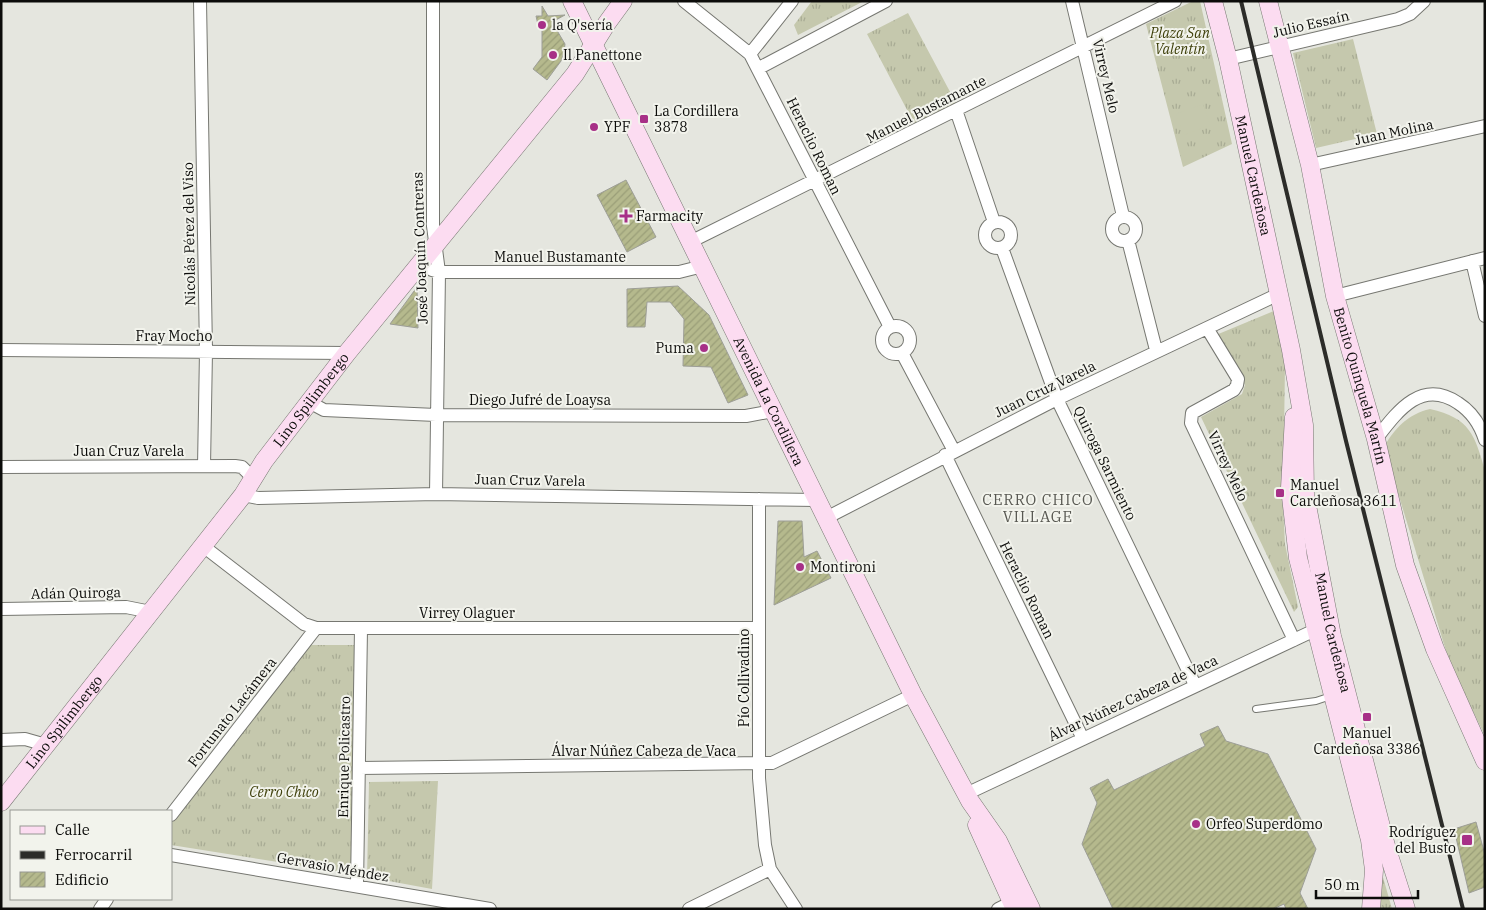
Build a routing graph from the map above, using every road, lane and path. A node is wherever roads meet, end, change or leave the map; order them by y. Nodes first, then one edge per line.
1 (200, 1) edge
2 (433, 1) edge
3 (572, 1) edge
4 (623, 1) edge
5 (684, 1) edge
6 (792, 1) edge
7 (886, 1) edge
8 (1072, 1) edge
9 (1175, 1) edge
10 (1213, 1) edge
11 (1268, 1) edge
12 (1417, 4) edge
13 (593, 46) junction
14 (1084, 46) junction
15 (1280, 47) junction
16 (750, 54) junction
17 (1228, 59) junction
18 (759, 68) junction
19 (956, 110) junction
20 (1485, 126) edge
21 (1310, 165) junction
22 (816, 181) junction
23 (1122, 216) junction
24 (994, 222) junction
25 (1128, 240) junction
26 (690, 242) junction
27 (435, 244) junction
28 (1002, 248) junction
29 (1485, 258) edge
30 (1472, 261) junction
31 (418, 265) junction
32 (703, 266) junction
33 (439, 272) junction
34 (1280, 293) junction
35 (1335, 296) junction
36 (1485, 316) edge
37 (890, 327) junction
38 (1207, 328) junction
39 (1, 350) edge
40 (1156, 350) junction
41 (1291, 350) junction
42 (206, 351) junction
43 (902, 352) junction
44 (347, 353) junction
45 (1057, 399) junction
46 (309, 402) junction
47 (773, 411) junction
48 (436, 414) junction
49 (1376, 438) junction
50 (1485, 440) edge
51 (949, 453) junction
52 (204, 466) junction
53 (1, 467) edge
54 (253, 478) junction
55 (436, 494) junction
56 (243, 495) junction
57 (760, 499) junction
58 (817, 500) junction
59 (826, 518) junction
60 (203, 546) junction
61 (1, 609) edge
62 (151, 612) junction
63 (316, 628) junction
64 (759, 628) junction
65 (361, 629) junction
66 (1315, 630) junction
67 (1294, 640) junction
68 (1195, 685) junction
69 (913, 695) junction
70 (1332, 696) junction
71 (1256, 709) dead end
72 (1083, 739) junction
73 (1, 740) edge
74 (46, 746) junction
75 (1485, 760) edge
76 (758, 765) junction
77 (359, 768) junction
78 (968, 797) junction
79 (1, 802) edge
80 (172, 814) edge
81 (172, 855) edge
82 (770, 869) junction
83 (357, 886) junction
84 (438, 905) edge
85 (1008, 906) edge
86 (490, 909) edge
87 (689, 909) edge
88 (796, 909) edge
89 (1032, 909) edge
90 (1371, 909) edge
91 (1406, 909) edge

1 - 42 street, Nicolás Pérez del Viso
2 - 27 street, José Joaquín Contreras
3 - 13 main road, Avenida La Cordillera
4 - 13 main road, Lino Spilimbergo
5 - 16 street, Heraclio Roman
6 - 16 street
7 - 18 street
8 - 14 street, Virrey Melo
9 - 14 street, Manuel Bustamante
10 - 17 main road, Manuel Cardeñosa
11 - 15 main road, Benito Quinquela Martín
12 - 15 street, Julio Essaín
13 - 26 main road, Avenida La Cordillera
13 - 27 main road, Lino Spilimbergo
14 - 19 street, Manuel Bustamante
14 - 23 street, Virrey Melo
15 - 17 street, Julio Essaín
15 - 21 main road, Benito Quinquela Martín
16 - 18 street, Heraclio Roman
17 - 34 main road, Manuel Cardeñosa
18 - 22 street, Heraclio Roman
19 - 22 street, Manuel Bustamante
19 - 24 street
20 - 21 street, Juan Molina
21 - 35 main road, Benito Quinquela Martín
22 - 26 street, Manuel Bustamante
22 - 37 street, Heraclio Roman
23 - 25 street, Virrey Melo
23 - 25 street
24 - 28 street
24 - 28 street
25 - 40 street, Virrey Melo
26 - 32 main road, Avenida La Cordillera
27 - 31 main road, Lino Spilimbergo
27 - 33 street, José Joaquín Contreras
28 - 45 street, Quiroga Sarmiento
29 - 30 street
30 - 35 street
30 - 36 street
31 - 33 street, Manuel Bustamante
31 - 44 main road, Lino Spilimbergo
32 - 33 street, Manuel Bustamante
32 - 47 main road, Avenida La Cordillera
33 - 48 street, José Joaquín Contreras
34 - 38 street, Juan Cruz Varela
34 - 41 main road, Manuel Cardeñosa
35 - 49 main road, Benito Quinquela Martín
37 - 43 street
37 - 43 street
38 - 40 street, Juan Cruz Varela
38 - 67 street, Virrey Melo
39 - 42 street, Fray Mocho
40 - 45 street, Juan Cruz Varela
41 - 66 main road, Manuel Cardeñosa
41 - 91 main road, Manuel Cardeñosa
42 - 44 street, Fray Mocho
42 - 52 street, Nicolás Pérez del Viso
43 - 51 street, Heraclio Roman
44 - 46 main road, Lino Spilimbergo
45 - 51 street, Juan Cruz Varela
45 - 68 street, Quiroga Sarmiento
46 - 48 street, Diego Jufré de Loaysa
46 - 54 main road, Lino Spilimbergo
47 - 48 street, Diego Jufré de Loaysa
47 - 58 main road, Avenida La Cordillera
48 - 55 street, José Joaquín Contreras
49 - 50 street
49 - 75 main road, Benito Quinquela Martín
51 - 59 street, Juan Cruz Varela
51 - 72 street, Heraclio Roman
52 - 53 street, Juan Cruz Varela
52 - 54 street, Juan Cruz Varela
54 - 56 main road, Lino Spilimbergo
55 - 56 street, Juan Cruz Varela
55 - 57 street, Juan Cruz Varela
56 - 60 main road, Lino Spilimbergo
57 - 58 street, Juan Cruz Varela
57 - 64 street, Pío Collivadino
58 - 59 main road, Avenida La Cordillera
59 - 69 main road, Avenida La Cordillera
60 - 62 main road, Lino Spilimbergo
60 - 63 street, Virrey Olaguer
61 - 62 street, Adán Quiroga
62 - 74 main road, Lino Spilimbergo
63 - 65 street, Virrey Olaguer
63 - 80 street, Fortunato Lacámera
64 - 65 street, Virrey Olaguer
64 - 76 street, Pío Collivadino
65 - 77 street, Enrique Policastro
66 - 67 street, Álvar Núñez Cabeza de Vaca
66 - 70 main road, Manuel Cardeñosa
67 - 68 street, Álvar Núñez Cabeza de Vaca
68 - 72 street, Álvar Núñez Cabeza de Vaca
69 - 76 street, Álvar Núñez Cabeza de Vaca
69 - 78 main road, Avenida La Cordillera
70 - 71 lane
70 - 90 main road, Manuel Cardeñosa
72 - 78 street, Álvar Núñez Cabeza de Vaca
73 - 74 street
74 - 79 main road, Lino Spilimbergo
76 - 77 street, Álvar Núñez Cabeza de Vaca
76 - 82 street, Pío Collivadino
77 - 83 street, Enrique Policastro
78 - 85 main road, Avenida La Cordillera
78 - 89 main road, Avenida La Cordillera
81 - 83 street, Gervasio Méndez
82 - 87 street
82 - 88 street, Pío Collivadino
83 - 84 street, Gervasio Méndez
84 - 86 street, Gervasio Méndez

